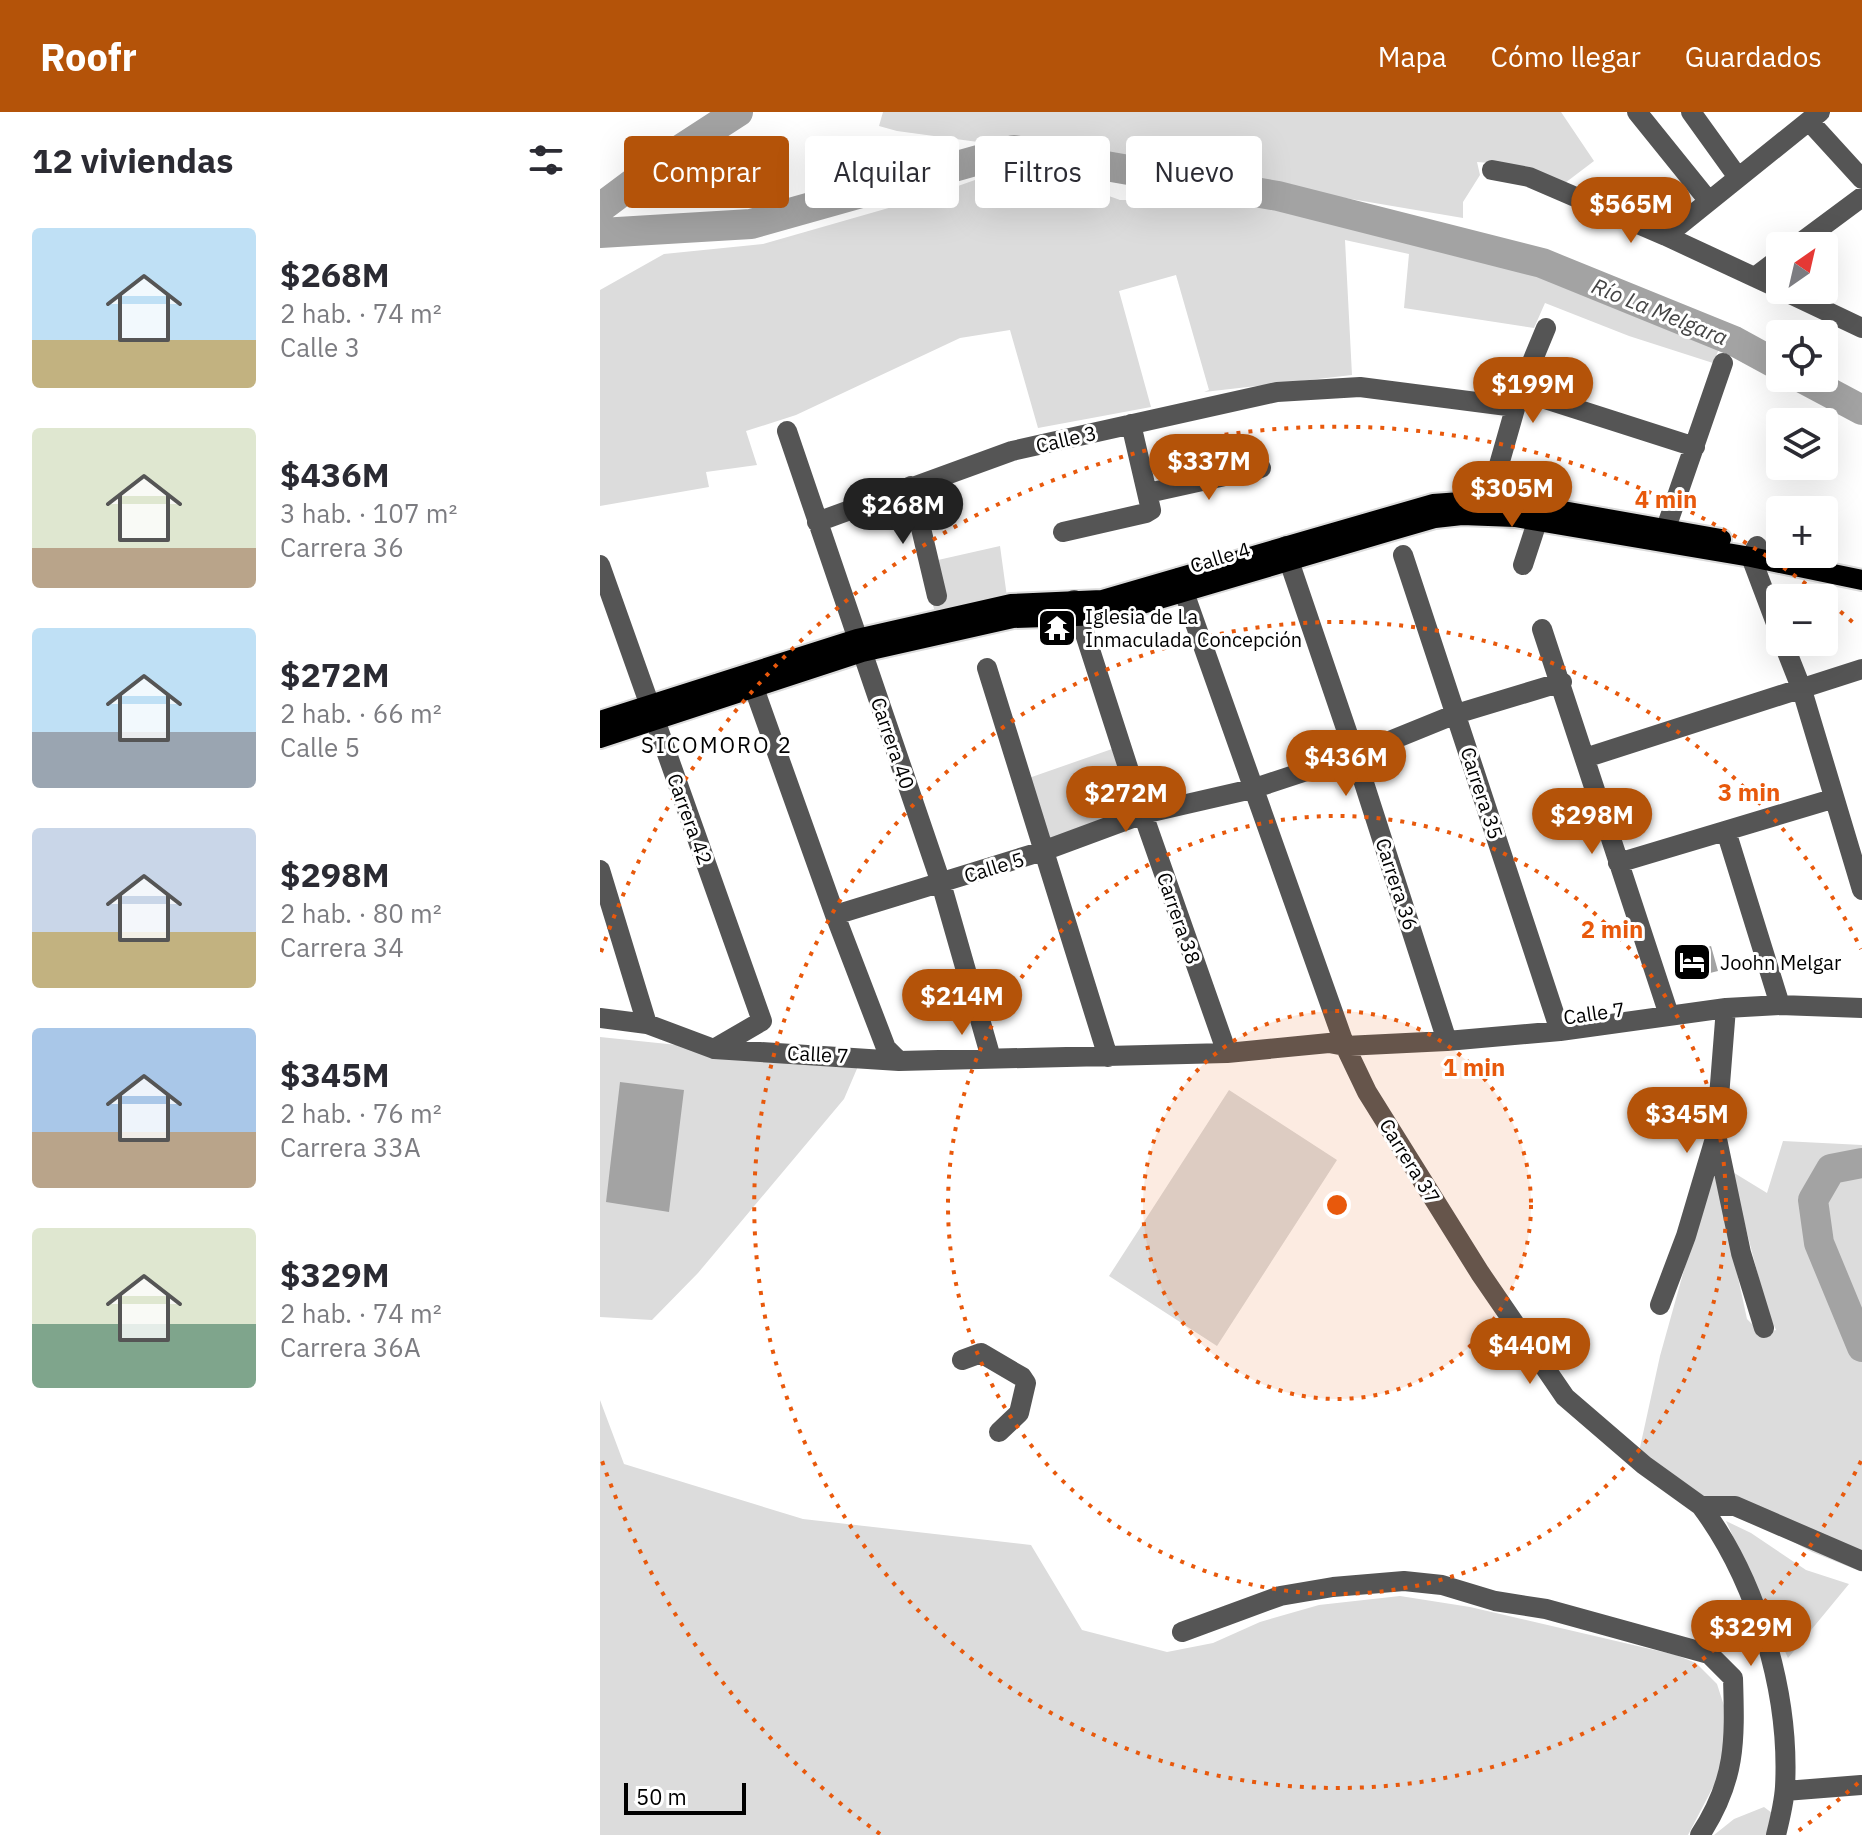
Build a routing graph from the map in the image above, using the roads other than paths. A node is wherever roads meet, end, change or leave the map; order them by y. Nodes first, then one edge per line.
1 (1637, 112) edge
2 (1691, 112) edge
3 (1814, 116) edge
4 (1492, 170) dead end
5 (1737, 176) junction
6 (1862, 179) edge
7 (1862, 197) edge
8 (1708, 200) junction
9 (1815, 232) edge
10 (1666, 236) junction
11 (1766, 269) edge
12 (1755, 277) junction
13 (1766, 282) edge
14 (1812, 304) edge
15 (1861, 326) edge
16 (1546, 328) dead end
17 (1723, 363) dead end
18 (1518, 399) junction
19 (1131, 424) junction
20 (787, 431) dead end
21 (1695, 447) junction
22 (1261, 468) dead end
23 (911, 486) junction
24 (1148, 493) junction
25 (1489, 507) junction
26 (1540, 514) junction
27 (817, 522) junction
28 (1666, 528) junction
29 (1063, 532) dead end
30 (1766, 551) edge
31 (1754, 552) junction
32 (1287, 553) junction
33 (1403, 555) dead end
34 (1838, 561) edge
35 (1523, 565) dead end
36 (1862, 566) edge
37 (600, 567) edge
38 (1862, 580) edge
39 (1181, 586) junction
40 (1766, 590) edge
41 (937, 596) dead end
42 (1076, 608) junction
43 (1542, 629) dead end
44 (859, 646) junction
45 (1789, 656) edge
46 (987, 668) dead end
47 (1862, 669) edge
48 (752, 681) junction
49 (1562, 682) junction
50 (1802, 690) junction
51 (652, 713) junction
52 (1456, 714) junction
53 (600, 721) edge
54 (600, 738) edge
55 (1355, 755) junction
56 (1585, 758) junction
57 (1252, 789) junction
58 (1832, 799) junction
59 (1143, 814) junction
60 (1726, 831) junction
61 (1043, 851) junction
62 (1618, 863) junction
63 (600, 870) edge
64 (941, 883) junction
65 (1862, 890) edge
66 (835, 915) junction
67 (1862, 997) edge
68 (1778, 999) junction
69 (1726, 1008) junction
70 (1862, 1008) edge
71 (1667, 1009) junction
72 (600, 1018) edge
73 (647, 1024) junction
74 (1558, 1025) junction
75 (1445, 1036) junction
76 (1338, 1042) junction
77 (714, 1049) junction
78 (1227, 1053) junction
79 (1108, 1057) junction
80 (991, 1058) junction
81 (899, 1061) junction
82 (1716, 1135) junction
83 (1660, 1305) dead end
84 (1764, 1328) dead end
85 (962, 1360) dead end
86 (999, 1432) dead end
87 (1701, 1506) junction
88 (1862, 1561) edge
89 (1182, 1632) dead end
90 (1861, 1785) edge
91 (1785, 1791) junction
92 (1700, 1835) edge
93 (1776, 1835) edge

1 - 8 street
2 - 5 street
3 - 5 street
3 - 6 street
4 - 10 street
5 - 8 street
7 - 9 street
8 - 10 street
10 - 12 street
11 - 12 street
12 - 13 street
14 - 15 street
16 - 18 street
17 - 21 street
18 - 19 street, Calle 3
18 - 21 street, Calle 3
18 - 25 street
19 - 23 street, Calle 3
19 - 24 street
20 - 27 street, Carrera 40
21 - 28 street
22 - 24 street
23 - 27 street, Calle 3
23 - 41 street
24 - 29 street
25 - 26 main road, Calle 4
25 - 32 main road, Calle 4
26 - 28 main road, Calle 4
26 - 31 main road, Calle 4
26 - 35 street
27 - 44 street, Carrera 40
28 - 31 main road, Calle 4
30 - 31 main road, Calle 4
31 - 38 main road, Calle 4
31 - 40 street
32 - 39 main road, Calle 4
32 - 55 street, Carrera 36
33 - 52 street, Carrera 35
34 - 36 main road
37 - 51 street, Carrera 42
39 - 42 main road, Calle 4
39 - 57 street, Carrera 37
42 - 44 main road, Calle 4
42 - 59 street, Carrera 38
43 - 49 street
44 - 48 main road, Calle 4
44 - 64 street, Carrera 40
45 - 50 street
46 - 61 street
47 - 50 street
48 - 51 main road, Calle 4
48 - 66 street
49 - 52 street, Calle 5
49 - 56 street
50 - 56 street
50 - 58 street
51 - 53 main road, Calle 4
51 - 54 main road, Calle 4
51 - 77 street, Carrera 42
52 - 55 street, Calle 5
52 - 74 street, Carrera 35
55 - 57 street, Calle 5
55 - 75 street, Carrera 36
56 - 62 street
57 - 59 street, Calle 5
57 - 76 street, Carrera 37
58 - 60 street
58 - 65 street
59 - 61 street, Calle 5
59 - 78 street, Carrera 38
60 - 62 street
60 - 68 street
61 - 64 street, Calle 5
61 - 79 street
62 - 71 street
63 - 73 street
64 - 66 street, Calle 5
64 - 80 street, Carrera 40
66 - 81 street
67 - 68 street, Calle 7
68 - 69 street, Calle 7
68 - 70 street, Calle 7
68 - 71 street, Calle 7
69 - 71 street, Calle 7
69 - 82 street
71 - 74 street, Calle 7
72 - 73 street, Calle 7
73 - 77 street, Calle 7
74 - 75 street, Calle 7
75 - 76 street, Calle 7
76 - 78 street, Calle 7
76 - 87 street, Carrera 37
77 - 81 street, Calle 7
78 - 79 street, Calle 7
79 - 80 street, Calle 7
80 - 81 street, Calle 7
82 - 83 street
82 - 84 street
85 - 86 street
87 - 88 street
87 - 91 street
89 - 92 street
90 - 91 street
91 - 93 street

